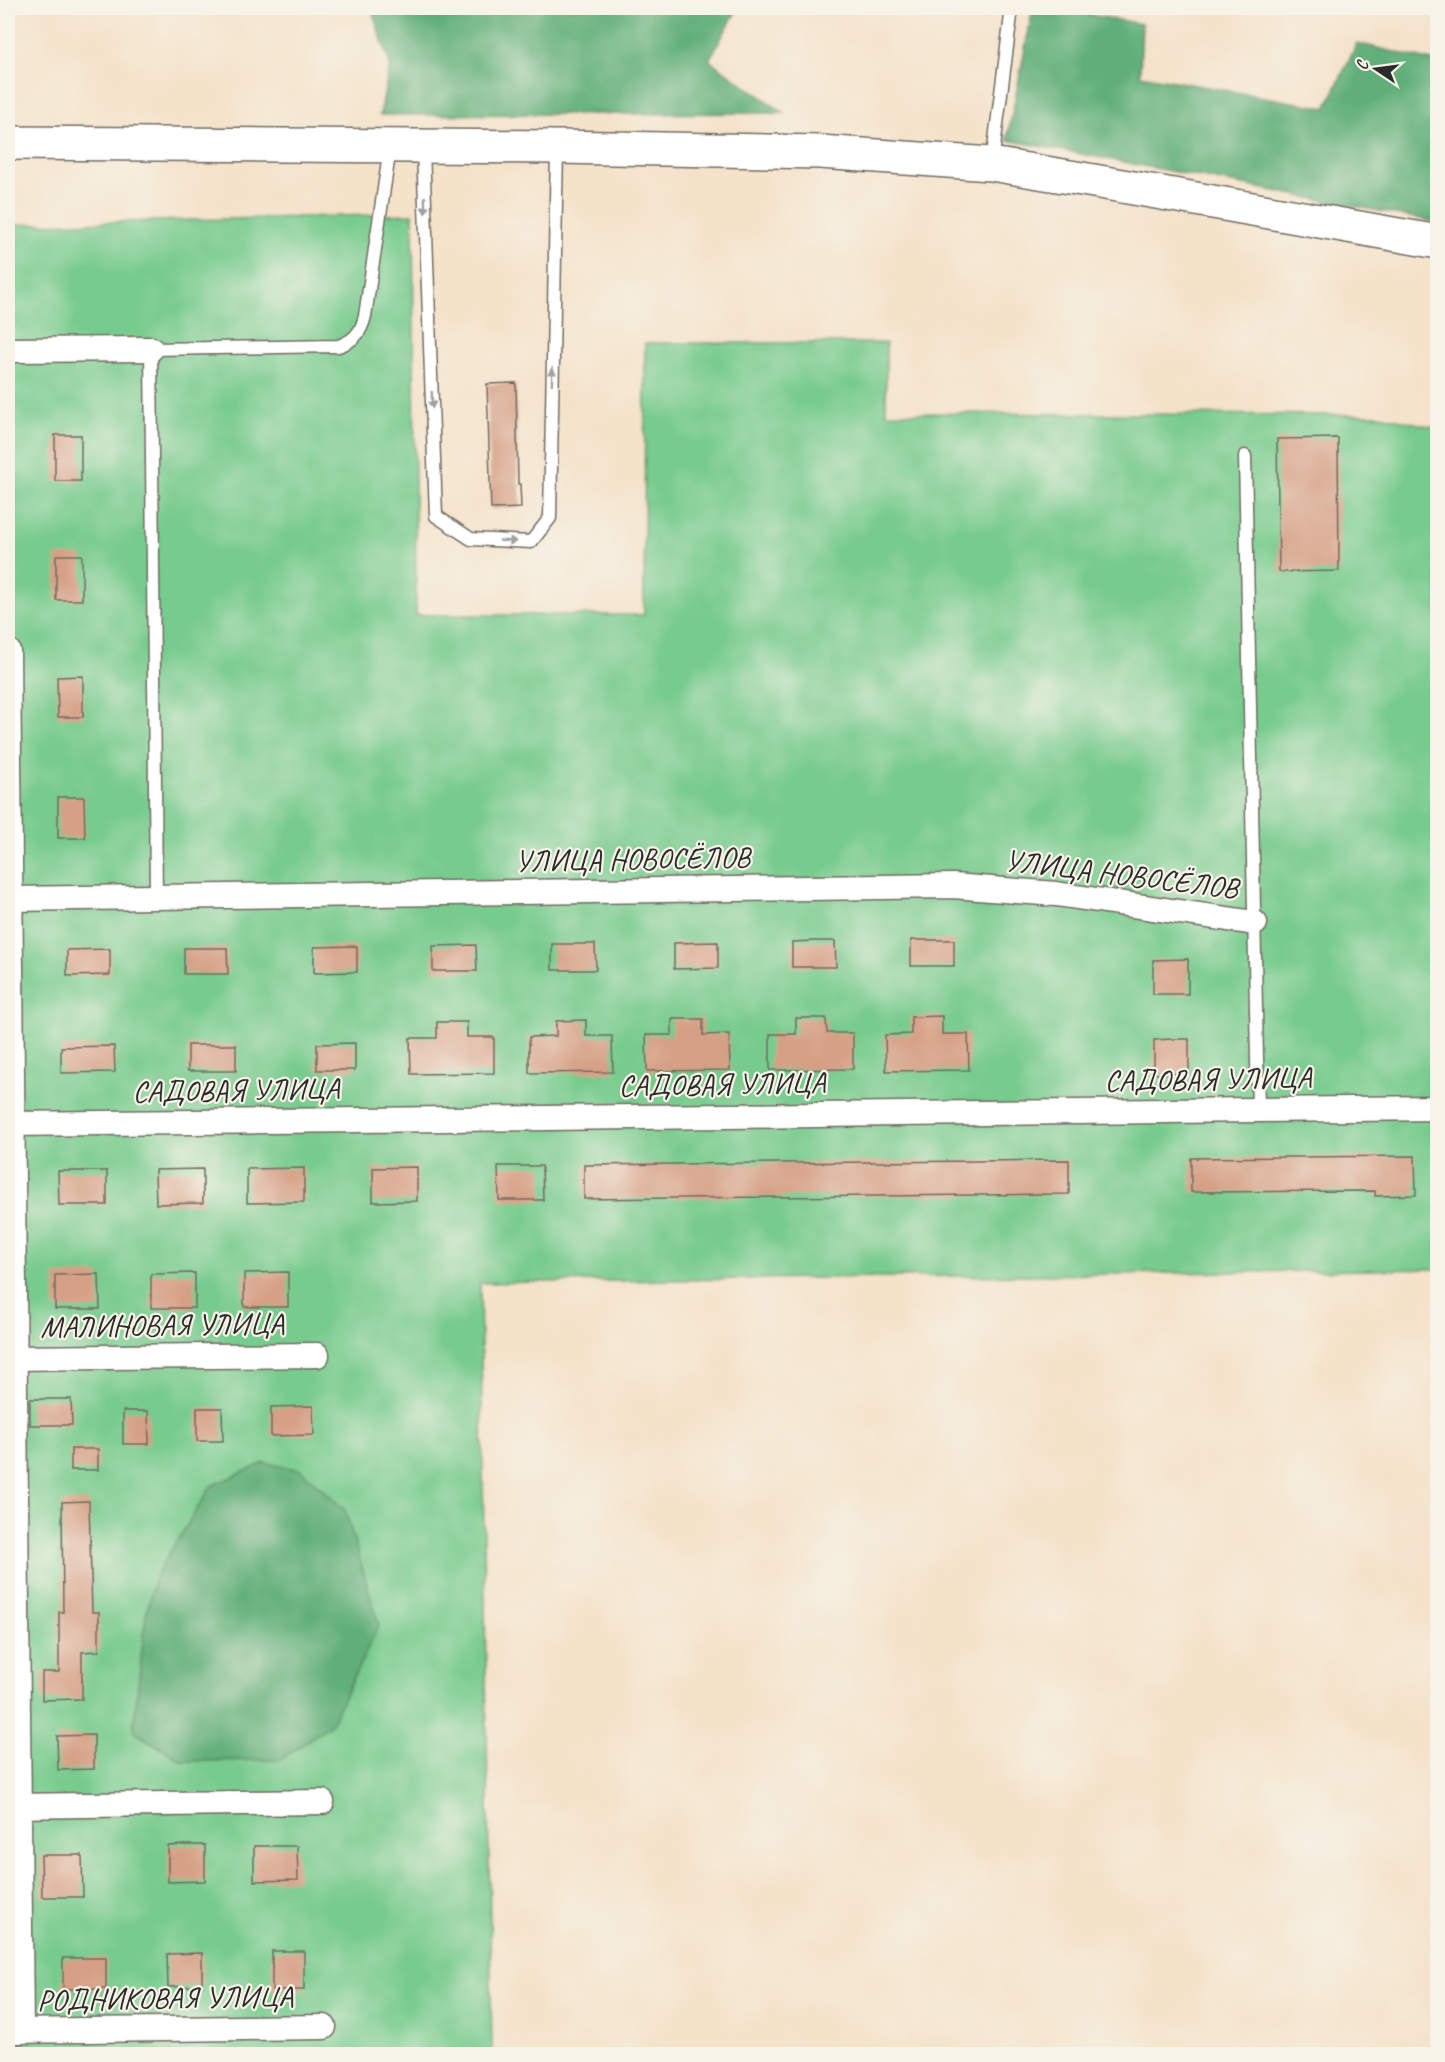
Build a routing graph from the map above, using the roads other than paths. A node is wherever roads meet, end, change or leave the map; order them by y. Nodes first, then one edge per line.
1 (1012, 8) edge
2 (8, 143) edge
3 (390, 146) junction
4 (423, 147) junction
5 (556, 147) junction
6 (991, 164) junction
7 (1437, 242) edge
8 (151, 349) junction
9 (8, 350) edge
10 (1245, 456) dead end
11 (8, 651) edge
12 (156, 897) junction
13 (9, 898) edge
14 (1255, 923) junction
15 (1437, 1108) edge
16 (1258, 1110) junction
17 (10, 1124) edge
18 (317, 1355) dead end
19 (11, 1358) edge
20 (322, 1802) dead end
21 (13, 1806) edge
22 (324, 2027) dead end
23 (14, 2031) edge

1 - 6 lane
2 - 3 main road
3 - 4 main road
3 - 8 lane
4 - 5 main road
4 -> 5 lane
5 - 6 main road
6 - 7 main road
8 - 9 street
8 - 12 lane
10 - 14 lane
11 - 13 street
12 - 13 street, УЛИЦА НОВОСЁЛОВ
12 - 14 street, УЛИЦА НОВОСЁЛОВ
13 - 17 street
14 - 16 lane
15 - 16 street, САДОВАЯ УЛИЦА
16 - 17 street, САДОВАЯ УЛИЦА
17 - 19 street
18 - 19 street, МАЛИНОВАЯ УЛИЦА
19 - 21 street
20 - 21 street
21 - 23 street
22 - 23 street, РОДНИКОВАЯ УЛИЦА

